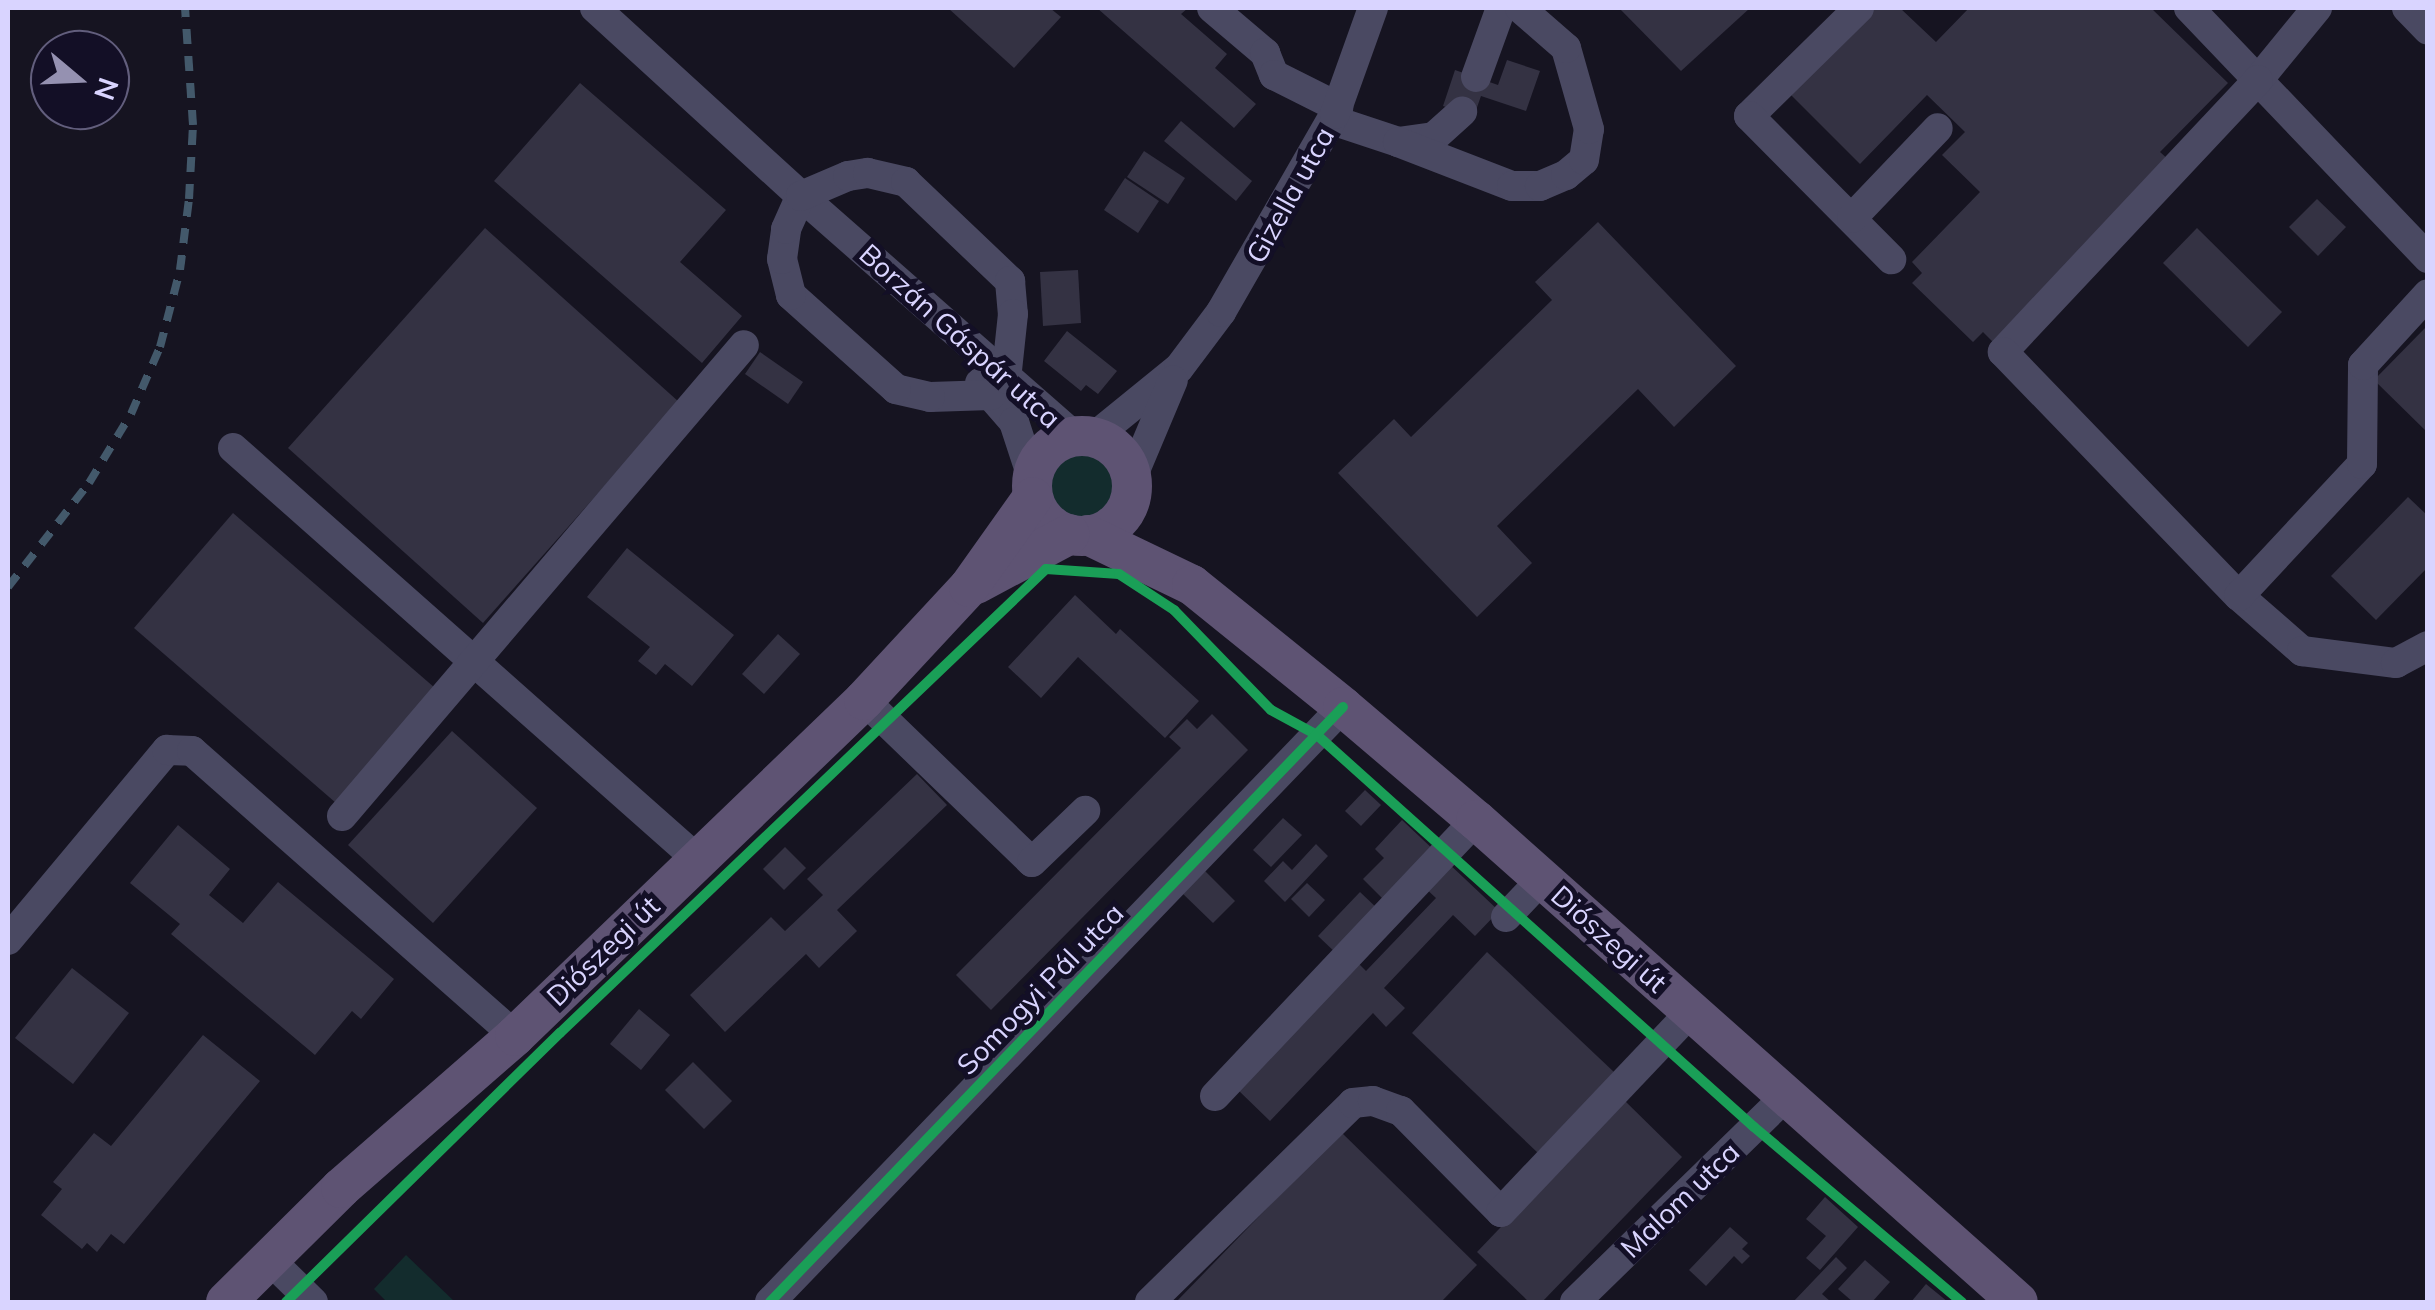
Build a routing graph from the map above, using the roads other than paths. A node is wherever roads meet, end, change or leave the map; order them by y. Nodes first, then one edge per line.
1 (596, 8) edge
2 (1212, 8) edge
3 (1374, 8) edge
4 (1500, 8) edge
5 (1520, 8) edge
6 (1859, 8) edge
7 (2189, 8) edge
8 (2317, 8) edge
9 (2407, 8) edge
10 (2428, 30) edge
11 (1476, 77) dead end
12 (2258, 80) junction
13 (1462, 112) dead end
14 (1335, 114) junction
15 (1938, 128) dead end
16 (1398, 142) junction
17 (800, 196) junction
18 (1852, 218) junction
19 (2428, 258) edge
20 (1892, 259) dead end
21 (2428, 294) edge
22 (744, 345) dead end
23 (1178, 368) junction
24 (998, 387) junction
25 (1084, 437) junction
26 (233, 448) dead end
27 (1033, 487) junction
28 (1131, 490) junction
29 (1079, 535) junction
30 (1192, 585) junction
31 (969, 588) junction
32 (2239, 596) junction
33 (2428, 646) edge
34 (476, 663) junction
35 (864, 700) junction
36 (1343, 707) junction
37 (1086, 810) dead end
38 (342, 816) dead end
39 (1476, 820) junction
40 (698, 860) junction
41 (1542, 879) junction
42 (1506, 918) dead end
43 (8, 940) edge
44 (1691, 1012) junction
45 (515, 1036) junction
46 (1215, 1096) dead end
47 (1785, 1097) junction
48 (270, 1260) junction
49 (2009, 1300) edge
50 (226, 1302) edge
51 (313, 1302) edge
52 (770, 1302) edge
53 (1150, 1302) edge
54 (1576, 1302) edge

1 - 17 street, Borzán Gáspár utca
2 - 14 street
3 - 14 street, Gizella utca
4 - 11 street
5 - 16 street
6 - 18 street
7 - 12 street
8 - 12 street
9 - 10 street
12 - 19 street
12 - 32 street
13 - 16 street
14 - 16 street
14 - 23 street, Gizella utca
15 - 18 street
17 - 24 street, Borzán Gáspár utca
17 - 24 street
17 - 24 street
18 - 20 street
21 - 32 street
22 - 34 street
23 - 25 street, Gizella utca
23 - 28 street, Gizella utca
24 - 25 street, Borzán Gáspár utca
24 - 27 street, Borzán Gáspár utca
25 - 27 main road
25 - 28 main road
26 - 34 street
27 - 29 main road
27 - 31 main road, Diószegi út
28 - 29 main road
28 - 30 main road, Diószegi út
29 - 30 main road, Diószegi út
29 - 31 main road, Diószegi út
30 - 36 main road, Diószegi út
31 - 35 main road, Diószegi út
32 - 33 street
34 - 38 street
34 - 40 street
35 - 37 street
35 - 40 main road, Diószegi út
36 - 39 main road, Diószegi út
36 - 52 street, Somogyi Pál utca
39 - 41 main road, Diószegi út
39 - 46 street
40 - 45 main road, Diószegi út
41 - 42 street
41 - 44 main road, Diószegi út
43 - 45 street
44 - 47 main road, Diószegi út
44 - 53 street
45 - 48 main road, Diószegi út
47 - 49 main road, Diószegi út
47 - 54 street, Malom utca
48 - 50 main road, Diószegi út
48 - 51 street

